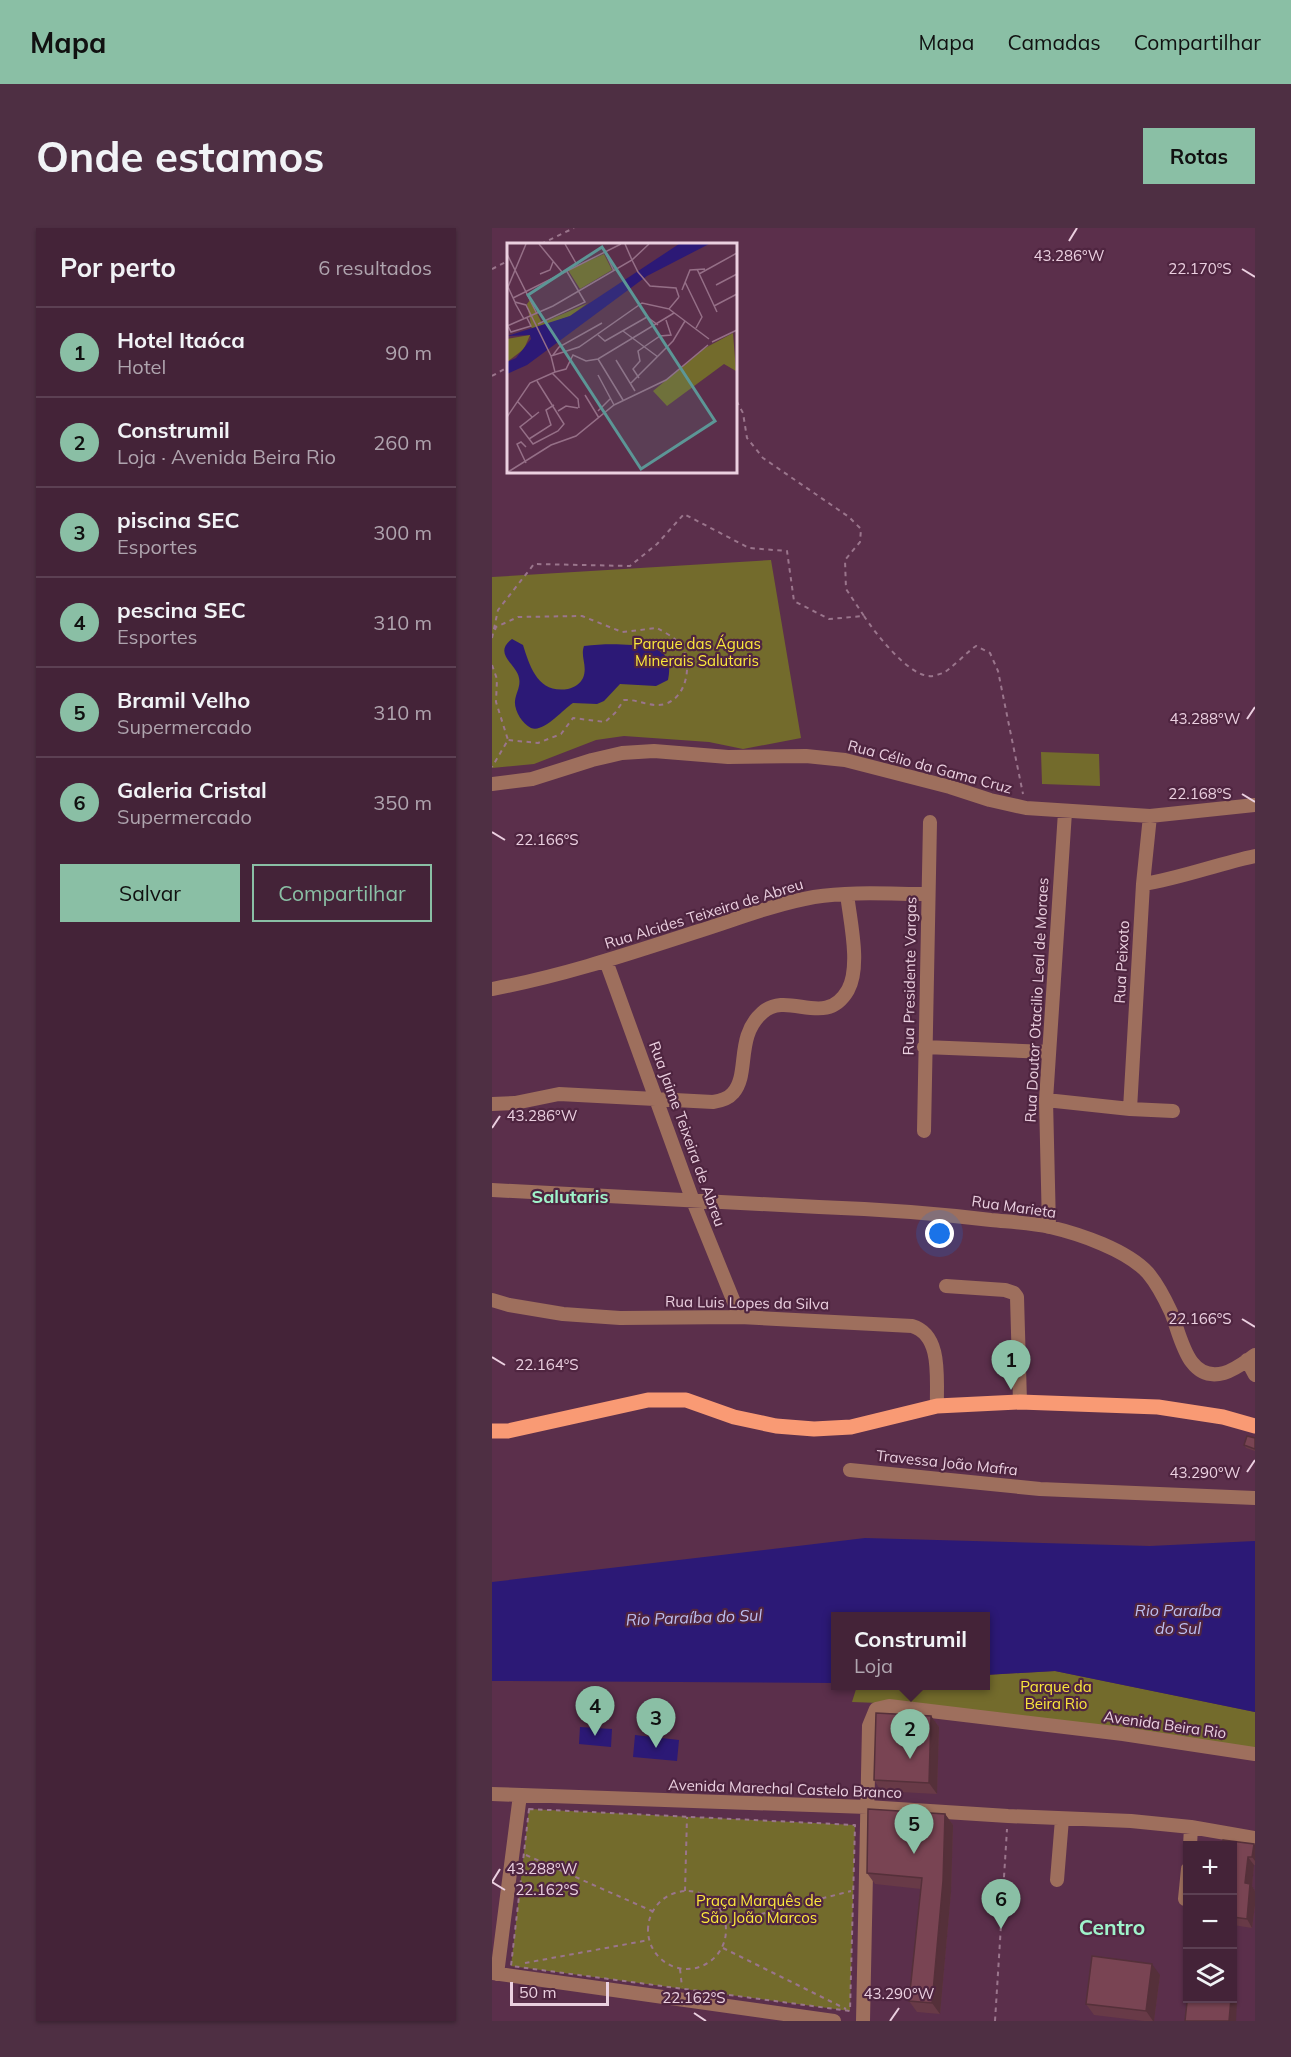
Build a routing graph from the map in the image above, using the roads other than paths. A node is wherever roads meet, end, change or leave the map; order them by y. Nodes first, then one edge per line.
1 (492, 784) edge
2 (1255, 805) edge
3 (1065, 812) junction
4 (1150, 816) junction
5 (930, 822) dead end
6 (1255, 856) edge
7 (1143, 884) junction
8 (847, 894) junction
9 (928, 894) junction
10 (606, 961) junction
11 (492, 989) edge
12 (924, 1047) junction
13 (1049, 1052) junction
14 (656, 1100) junction
15 (1046, 1100) junction
16 (492, 1104) edge
17 (1130, 1109) junction
18 (1173, 1111) dead end
19 (924, 1131) dead end
20 (492, 1190) edge
21 (693, 1201) junction
22 (1049, 1227) junction
23 (946, 1286) dead end
24 (492, 1300) edge
25 (740, 1317) junction
26 (1251, 1358) edge
27 (1255, 1375) edge
28 (1020, 1402) junction
29 (937, 1406) junction
30 (1255, 1426) edge
31 (492, 1431) edge
32 (850, 1470) dead end
33 (1255, 1498) edge
34 (1255, 1754) edge
35 (492, 1794) edge
36 (520, 1795) junction
37 (867, 1807) junction
38 (1062, 1818) junction
39 (1191, 1827) junction
40 (1255, 1838) edge
41 (1190, 1841) edge
42 (1058, 1880) dead end
43 (494, 1974) edge
44 (764, 2016) edge
45 (834, 2021) edge
46 (863, 2021) edge

1 - 3 street, Rua Célio da Gama Cruz
2 - 4 street, Rua Célio da Gama Cruz
3 - 4 street, Rua Célio da Gama Cruz
3 - 13 street, Rua Doutor Otacilio Leal de Moraes
4 - 7 street, Rua Peixoto
5 - 9 street, Rua Presidente Vargas
6 - 7 street
7 - 17 street, Rua Peixoto
8 - 9 street, Rua Alcides Teixeira de Abreu
8 - 10 street, Rua Alcides Teixeira de Abreu
8 - 14 street
9 - 12 street, Rua Presidente Vargas
10 - 11 street, Rua Alcides Teixeira de Abreu
10 - 14 street, Rua Jaime Teixeira de Abreu
12 - 13 street
12 - 19 street, Rua Presidente Vargas
13 - 15 street, Rua Doutor Otacilio Leal de Moraes
14 - 16 street
14 - 21 street, Rua Jaime Teixeira de Abreu
15 - 17 street
15 - 22 street, Rua Doutor Otacilio Leal de Moraes
17 - 18 street
20 - 21 street, Rua Marieta
21 - 22 street, Rua Marieta
21 - 25 street, Rua Jaime Teixeira de Abreu
22 - 26 street, Rua Marieta
23 - 28 street
24 - 25 street, Rua Luis Lopes da Silva
25 - 29 street, Rua Luis Lopes da Silva
26 - 27 street
28 - 29 main road
28 - 30 main road
29 - 31 main road
32 - 33 street, Travessa João Mafra
34 - 37 street, Avenida Beira Rio
35 - 36 street, Avenida Marechal Castelo Branco
36 - 37 street, Avenida Marechal Castelo Branco
36 - 43 street
37 - 38 street, Avenida Marechal Castelo Branco
37 - 46 street
38 - 39 street, Avenida Marechal Castelo Branco
38 - 42 street
39 - 40 street, Avenida Marechal Castelo Branco
39 - 41 street
43 - 44 street
44 - 45 street

